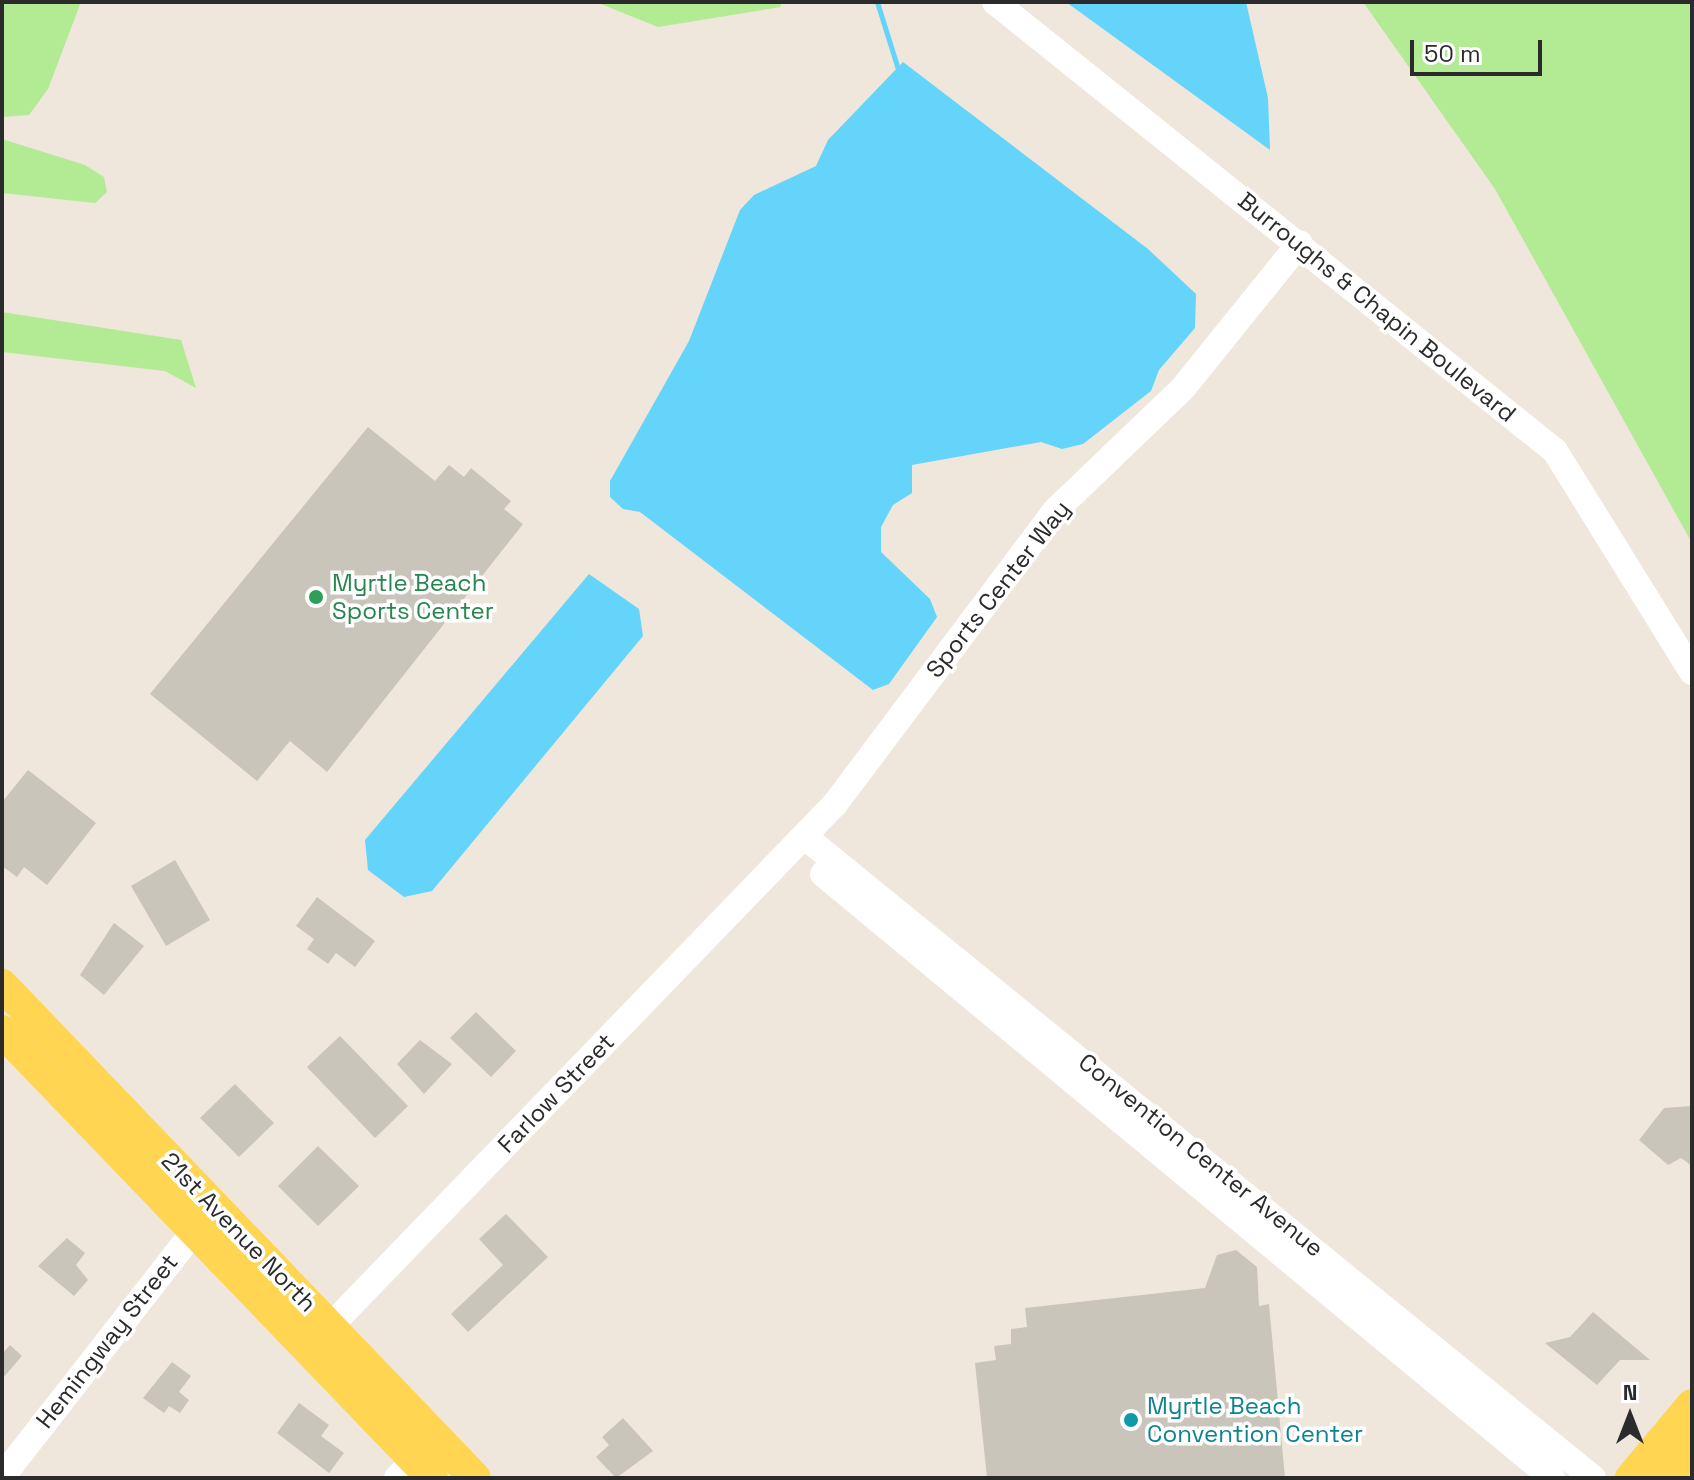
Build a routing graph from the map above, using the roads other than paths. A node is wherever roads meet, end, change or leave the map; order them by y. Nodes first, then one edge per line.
1 (995, 2) edge
2 (1300, 243) junction
3 (1692, 672) edge
4 (798, 843) junction
5 (8, 1004) edge
6 (2, 1031) edge
7 (111, 1098) junction
8 (88, 1120) junction
9 (204, 1219) junction
10 (332, 1328) junction
11 (307, 1348) junction
12 (1692, 1405) edge
13 (437, 1437) junction
14 (1692, 1447) edge
15 (414, 1472) edge
16 (2, 1477) edge
17 (475, 1478) edge
18 (1552, 1478) edge
19 (1593, 1478) edge
20 (1631, 1478) edge
21 (1666, 1478) edge

1 - 2 street, Burroughs & Chapin Boulevard
2 - 3 street, Burroughs & Chapin Boulevard
2 - 4 street, Sports Center Way
4 - 10 street, Farlow Street
4 - 18 street, Convention Center Avenue
4 - 19 street, Convention Center Avenue
5 - 7 main road, 21st Avenue North
6 - 8 main road, 21st Avenue North
7 - 8 street
7 - 9 main road, 21st Avenue North
8 - 9 main road, 21st Avenue North
9 - 10 main road, 21st Avenue North
9 - 11 main road, 21st Avenue North
9 - 16 street, Hemingway Street
10 - 11 street, Farlow Street
10 - 13 main road, 21st Avenue North
11 - 15 main road, 21st Avenue North
12 - 20 main road
13 - 15 street
13 - 17 main road, 21st Avenue North
14 - 21 main road

